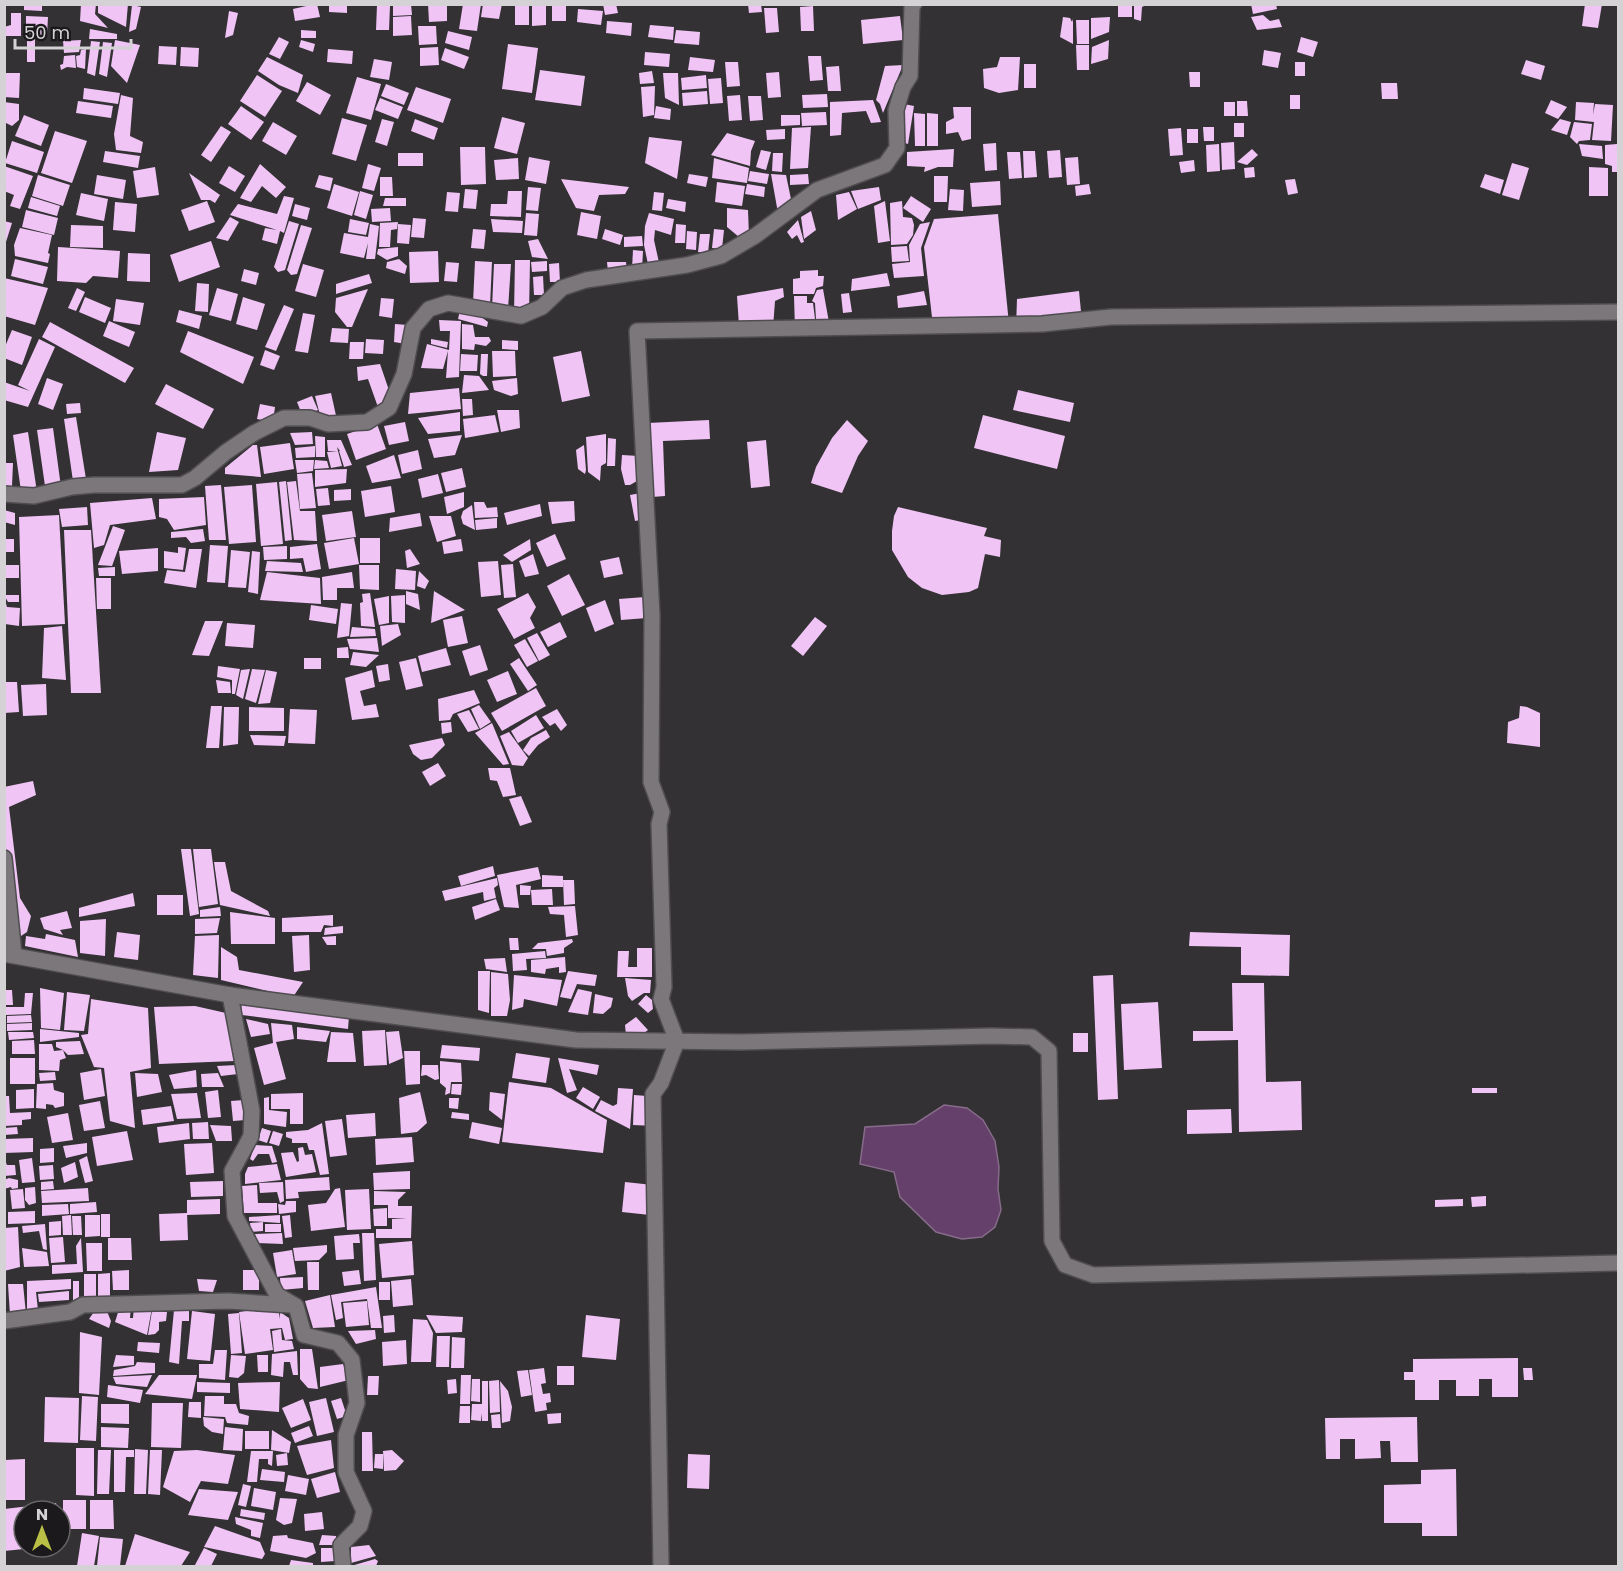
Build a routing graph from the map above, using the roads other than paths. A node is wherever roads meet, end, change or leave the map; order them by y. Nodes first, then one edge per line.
1 (914, 4) edge
2 (1618, 312) edge
3 (4, 495) edge
4 (4, 858) edge
5 (9, 954) edge
6 (230, 995) junction
7 (677, 1041) junction
8 (1618, 1263) edge
9 (296, 1306) junction
10 (4, 1321) edge
11 (343, 1566) edge
12 (661, 1566) edge

1 - 3 street
2 - 7 street
4 - 5 street
5 - 6 street
6 - 7 street
6 - 9 street
7 - 8 street
7 - 12 street
9 - 10 street
9 - 11 street

